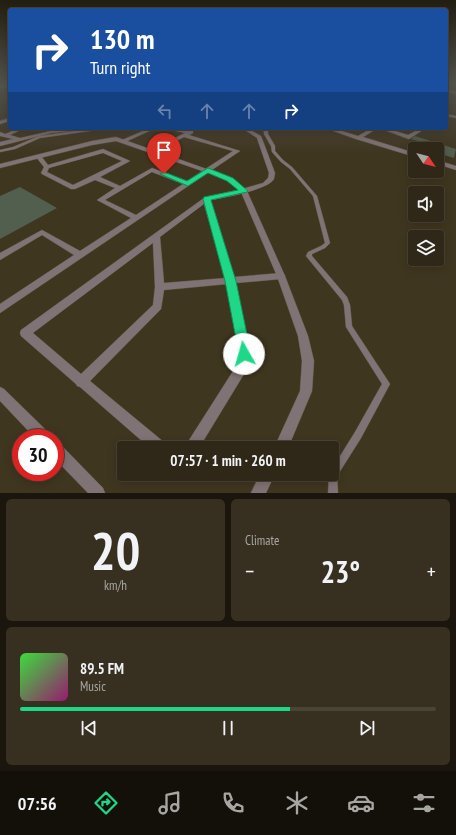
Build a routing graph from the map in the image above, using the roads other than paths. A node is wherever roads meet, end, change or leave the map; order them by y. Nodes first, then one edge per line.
1 (17, 130) edge
2 (70, 130) edge
3 (90, 130) edge
4 (149, 130) edge
5 (178, 130) edge
6 (247, 130) edge
7 (266, 130) edge
8 (333, 130) edge
9 (372, 130) edge
10 (387, 130) edge
11 (421, 130) edge
12 (2, 135) edge
13 (184, 135) junction
14 (358, 138) junction
15 (21, 140) junction
16 (123, 141) junction
17 (0, 144) edge
18 (0, 151) edge
19 (153, 151) junction
20 (408, 153) edge
21 (39, 157) junction
22 (444, 164) edge
23 (0, 166) edge
24 (47, 167) junction
25 (456, 168) edge
26 (208, 170) junction
27 (94, 177) junction
28 (188, 184) junction
29 (120, 188) junction
30 (244, 191) junction
31 (206, 199) junction
32 (136, 218) junction
33 (156, 236) junction
34 (80, 255) junction
35 (0, 256) edge
36 (281, 276) junction
37 (230, 281) junction
38 (160, 287) junction
39 (0, 308) edge
40 (81, 382) junction
41 (0, 393) edge
42 (35, 429) edge
43 (152, 441) edge
44 (195, 441) edge
45 (283, 441) edge
46 (64, 458) edge
47 (264, 481) edge
48 (98, 493) edge
49 (258, 493) edge
50 (332, 493) edge

1 - 12 street
2 - 15 street
3 - 18 lane
4 - 16 street
5 - 13 street
6 - 30 street
7 - 50 lane
8 - 14 street
9 - 14 street
10 - 11 street
12 - 15 street
13 - 19 street
13 - 26 street
14 - 20 street
15 - 17 street
16 - 19 street
16 - 21 street
19 - 26 street
21 - 23 street
21 - 24 street
22 - 25 street
24 - 27 street
24 - 27 street
26 - 28 street
26 - 30 street
27 - 29 street
28 - 29 street
28 - 32 street
29 - 32 street
30 - 31 street
30 - 36 street
31 - 33 street
31 - 37 street
32 - 34 street
33 - 38 street
33 - 40 street
34 - 35 street
34 - 39 street
36 - 37 street
36 - 45 street
37 - 38 street
37 - 44 street
38 - 40 street
40 - 43 street
41 - 42 street
46 - 48 street
47 - 49 street

